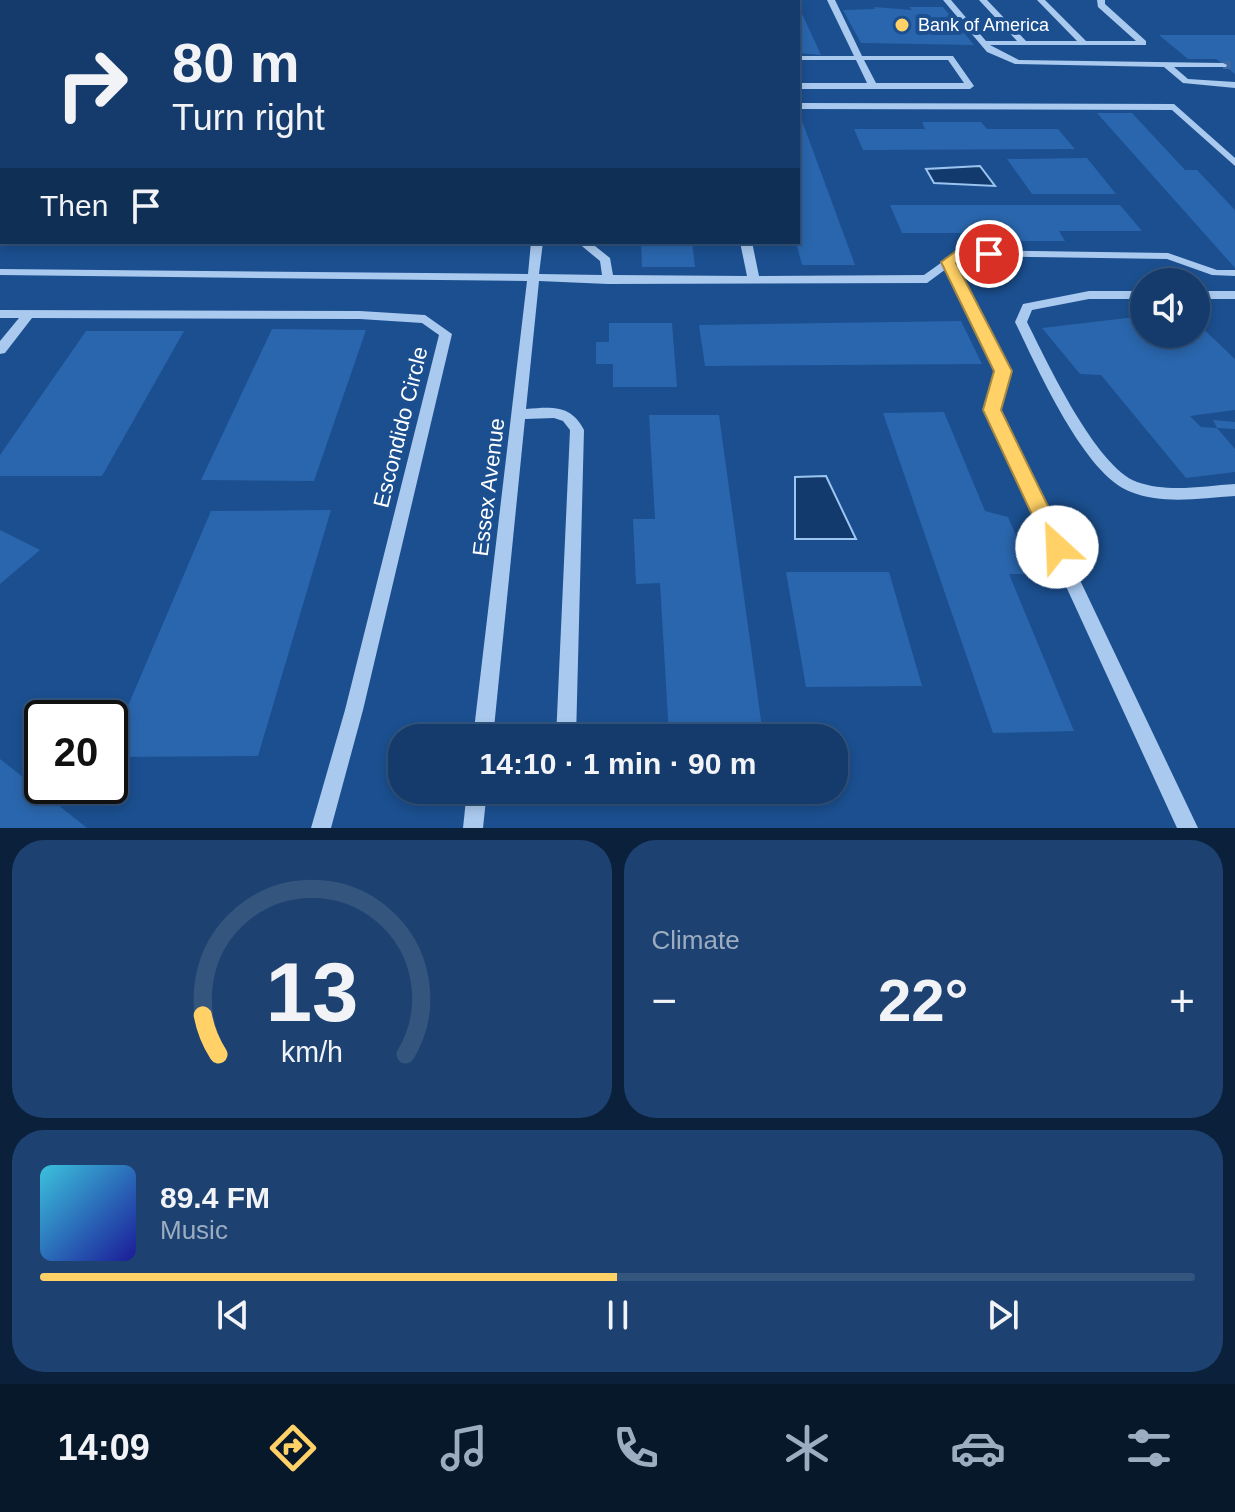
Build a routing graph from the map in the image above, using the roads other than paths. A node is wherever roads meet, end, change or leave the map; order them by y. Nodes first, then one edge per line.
1 (831, 0) edge
2 (947, 0) edge
3 (983, 0) edge
4 (1041, 0) edge
5 (1101, 0) edge
6 (984, 43) junction
7 (1024, 43) junction
8 (1084, 43) junction
9 (800, 58) edge
10 (859, 58) junction
11 (1167, 65) junction
12 (1223, 65) tunnel mouth
13 (1235, 79) tunnel mouth
14 (1210, 81) junction
15 (1235, 85) edge
16 (800, 86) edge
17 (873, 86) junction
18 (800, 106) edge
19 (1235, 163) edge
20 (537, 244) edge
21 (586, 244) edge
22 (746, 244) edge
23 (948, 262) junction
24 (1, 273) edge
25 (1235, 273) edge
26 (533, 280) junction
27 (608, 280) junction
28 (754, 280) junction
29 (1130, 295) edge
30 (1210, 295) edge
31 (1235, 295) edge
32 (0, 314) edge
33 (29, 314) junction
34 (0, 350) edge
35 (521, 414) junction
36 (1235, 490) edge
37 (485, 724) edge
38 (566, 724) edge
39 (476, 804) edge
40 (321, 828) edge
41 (473, 828) edge
42 (1188, 828) edge

1 - 10 street
2 - 6 street
3 - 7 street
4 - 8 street
5 - 8 street
6 - 7 street
6 - 11 street
7 - 8 street
9 - 10 street
10 - 17 street
10 - 17 street
11 - 12 street
11 - 14 street
13 - 14 street
14 - 15 street
16 - 17 street
18 - 19 street
20 - 26 street, Essex Avenue
21 - 27 street
22 - 28 street
23 - 25 street
23 - 28 street
23 - 42 street
24 - 26 street
26 - 27 street
26 - 35 street, Essex Avenue
27 - 28 street
29 - 36 street
30 - 31 street
32 - 33 street, Escondido Circle
33 - 34 street
33 - 40 street, Escondido Circle
35 - 37 street, Essex Avenue
35 - 38 street
39 - 41 street

